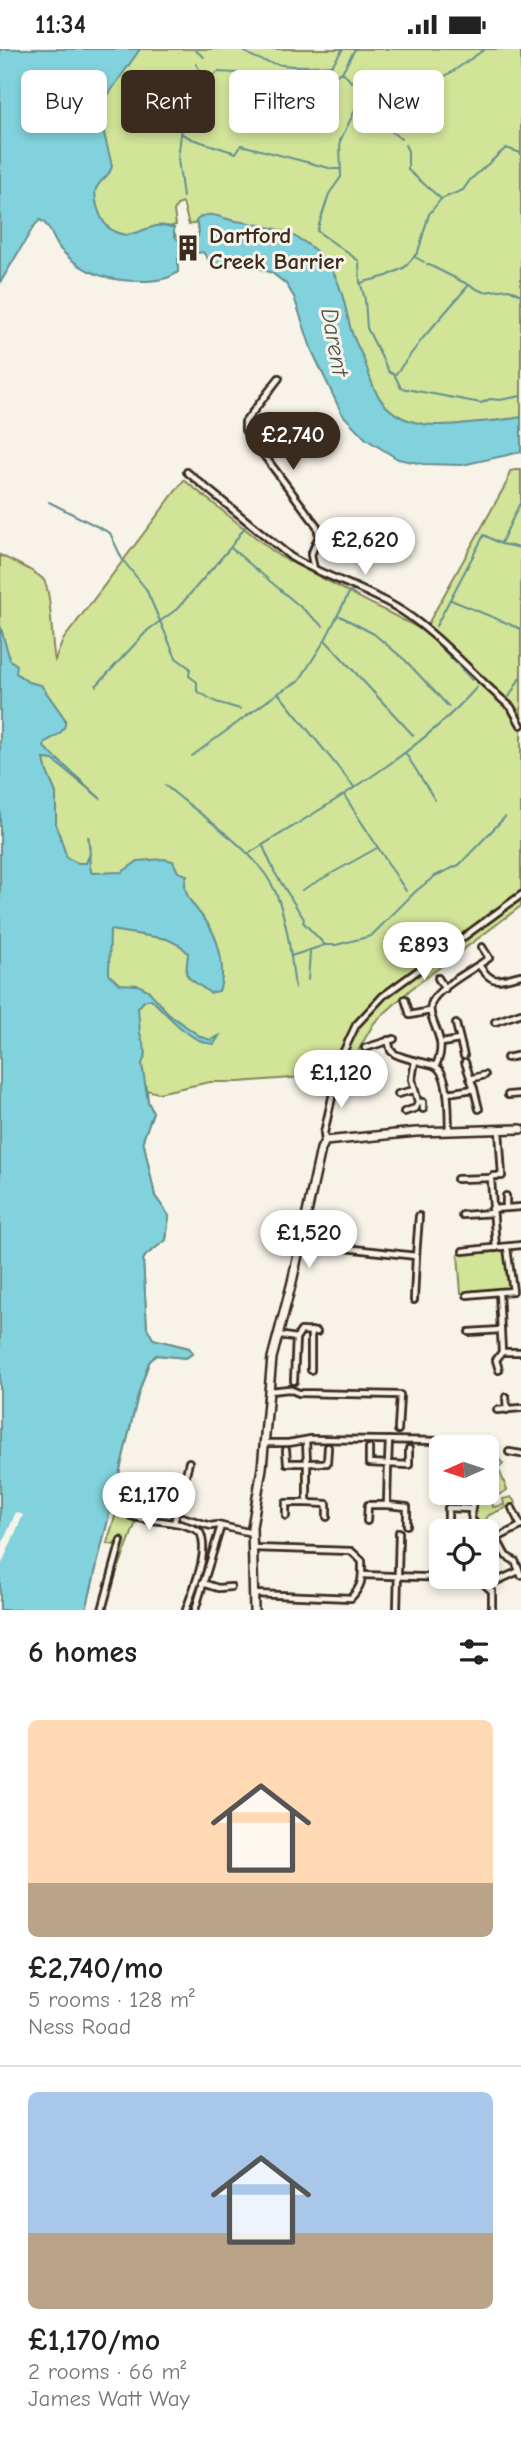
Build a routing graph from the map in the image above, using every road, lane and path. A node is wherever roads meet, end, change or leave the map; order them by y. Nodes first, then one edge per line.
1 (279, 378) dead end
2 (187, 472) dead end
3 (315, 570) junction
4 (521, 725) edge
5 (521, 895) edge
6 (482, 947) dead end
7 (479, 965) junction
8 (521, 975) edge
9 (438, 978) dead end
10 (445, 989) junction
11 (405, 999) dead end
12 (430, 1011) junction
13 (521, 1013) edge
14 (495, 1021) dead end
15 (456, 1024) dead end
16 (459, 1040) junction
17 (442, 1042) junction
18 (365, 1048) dead end
19 (521, 1055) edge
20 (507, 1058) dead end
21 (415, 1061) junction
22 (436, 1065) junction
23 (485, 1075) dead end
24 (470, 1079) junction
25 (474, 1089) junction
26 (414, 1090) junction
27 (447, 1093) junction
28 (398, 1094) dead end
29 (521, 1094) edge
30 (508, 1095) dead end
31 (418, 1102) junction
32 (423, 1109) dead end
33 (480, 1109) dead end
34 (404, 1112) dead end
35 (521, 1129) edge
36 (499, 1130) junction
37 (449, 1131) junction
38 (325, 1141) junction
39 (492, 1178) junction
40 (457, 1179) dead end
41 (506, 1196) dead end
42 (521, 1207) edge
43 (506, 1208) junction
44 (492, 1211) junction
45 (462, 1215) dead end
46 (419, 1216) dead end
47 (301, 1243) junction
48 (521, 1245) edge
49 (496, 1248) junction
50 (508, 1248) junction
51 (463, 1251) dead end
52 (416, 1256) junction
53 (513, 1291) junction
54 (499, 1292) junction
55 (521, 1292) edge
56 (467, 1295) dead end
57 (414, 1300) dead end
58 (501, 1330) junction
59 (469, 1332) dead end
60 (277, 1335) junction
61 (296, 1338) junction
62 (502, 1352) junction
63 (521, 1352) edge
64 (311, 1370) dead end
65 (499, 1370) dead end
66 (294, 1381) dead end
67 (269, 1391) junction
68 (506, 1397) dead end
69 (521, 1408) edge
70 (507, 1410) junction
71 (497, 1411) dead end
72 (398, 1430) dead end
73 (306, 1440) junction
74 (388, 1440) junction
75 (429, 1441) edge
76 (264, 1443) junction
77 (328, 1447) dead end
78 (369, 1448) dead end
79 (409, 1449) dead end
80 (286, 1450) dead end
81 (509, 1452) dead end
82 (521, 1454) edge
83 (189, 1462) dead end
84 (307, 1464) junction
85 (388, 1464) junction
86 (307, 1503) junction
87 (387, 1505) junction
88 (472, 1505) edge
89 (512, 1508) dead end
90 (471, 1509) junction
91 (131, 1516) dead end
92 (286, 1516) dead end
93 (181, 1517) dead end
94 (327, 1517) dead end
95 (448, 1519) edge
96 (472, 1519) edge
97 (367, 1521) dead end
98 (174, 1523) junction
99 (407, 1525) dead end
100 (220, 1526) junction
101 (521, 1526) edge
102 (399, 1532) dead end
103 (252, 1533) junction
104 (499, 1537) edge
105 (121, 1541) dead end
106 (499, 1543) edge
107 (252, 1548) junction
108 (501, 1548) joint
109 (521, 1558) edge
110 (515, 1561) junction
111 (520, 1573) edge
112 (362, 1575) junction
113 (397, 1576) junction
114 (429, 1577) edge
115 (499, 1580) edge
116 (202, 1583) junction
117 (231, 1587) dead end
118 (218, 1588) junction
119 (490, 1589) edge
120 (254, 1594) junction
121 (219, 1595) dead end
122 (102, 1610) edge
123 (186, 1610) edge
124 (195, 1610) edge
125 (254, 1610) edge
126 (397, 1610) edge
127 (494, 1610) edge

1 - 3 street
2 - 3 street
3 - 4 street
5 - 38 street
6 - 7 street
7 - 8 street
7 - 10 street
9 - 10 street
10 - 12 street
11 - 12 street
12 - 17 street
13 - 14 street
15 - 16 street
16 - 17 street
16 - 24 street
17 - 22 street
18 - 21 street
19 - 20 street
21 - 22 street
21 - 26 street
22 - 27 street
23 - 24 street
24 - 25 street
25 - 27 street
25 - 33 street
26 - 28 street
26 - 31 street
27 - 37 street
29 - 30 street
31 - 32 street
31 - 34 street
35 - 36 street
36 - 37 street
36 - 39 street
37 - 38 street
38 - 47 street
39 - 40 street
39 - 44 street
41 - 43 street
42 - 43 street
43 - 44 street
44 - 45 street
44 - 49 street
46 - 52 street
47 - 52 street
47 - 60 street
48 - 50 street
49 - 50 street
49 - 51 street
50 - 53 street
52 - 57 street
53 - 54 street
53 - 55 street
54 - 56 street
54 - 58 street
58 - 59 street
58 - 62 street
60 - 61 street
60 - 67 street
61 - 64 street
61 - 66 street
62 - 63 street
62 - 65 street
67 - 72 street
67 - 76 street
68 - 70 street
69 - 70 street
70 - 71 street
73 - 74 street
73 - 76 street
73 - 84 street
74 - 75 street
74 - 85 street
76 - 103 street
77 - 84 street
78 - 85 street
79 - 85 street
80 - 84 street
81 - 82 street
83 - 98 street
84 - 86 street
85 - 87 street
86 - 92 street
86 - 94 street
87 - 97 street
87 - 99 street
88 - 90 street
89 - 101 street
90 - 95 street
90 - 96 street
91 - 98 street
93 - 100 street
98 - 123 street
100 - 103 street
100 - 116 street
101 - 104 street
102 - 113 street
103 - 107 street
105 - 122 street
106 - 108 street
107 - 112 street
107 - 120 street
108 - 110 street
109 - 110 street
110 - 111 street
111 - 115 street
112 - 113 street
112 - 120 street
113 - 114 street
113 - 126 street
116 - 118 street
116 - 124 street
117 - 118 street
118 - 121 street
119 - 127 street
120 - 125 street

